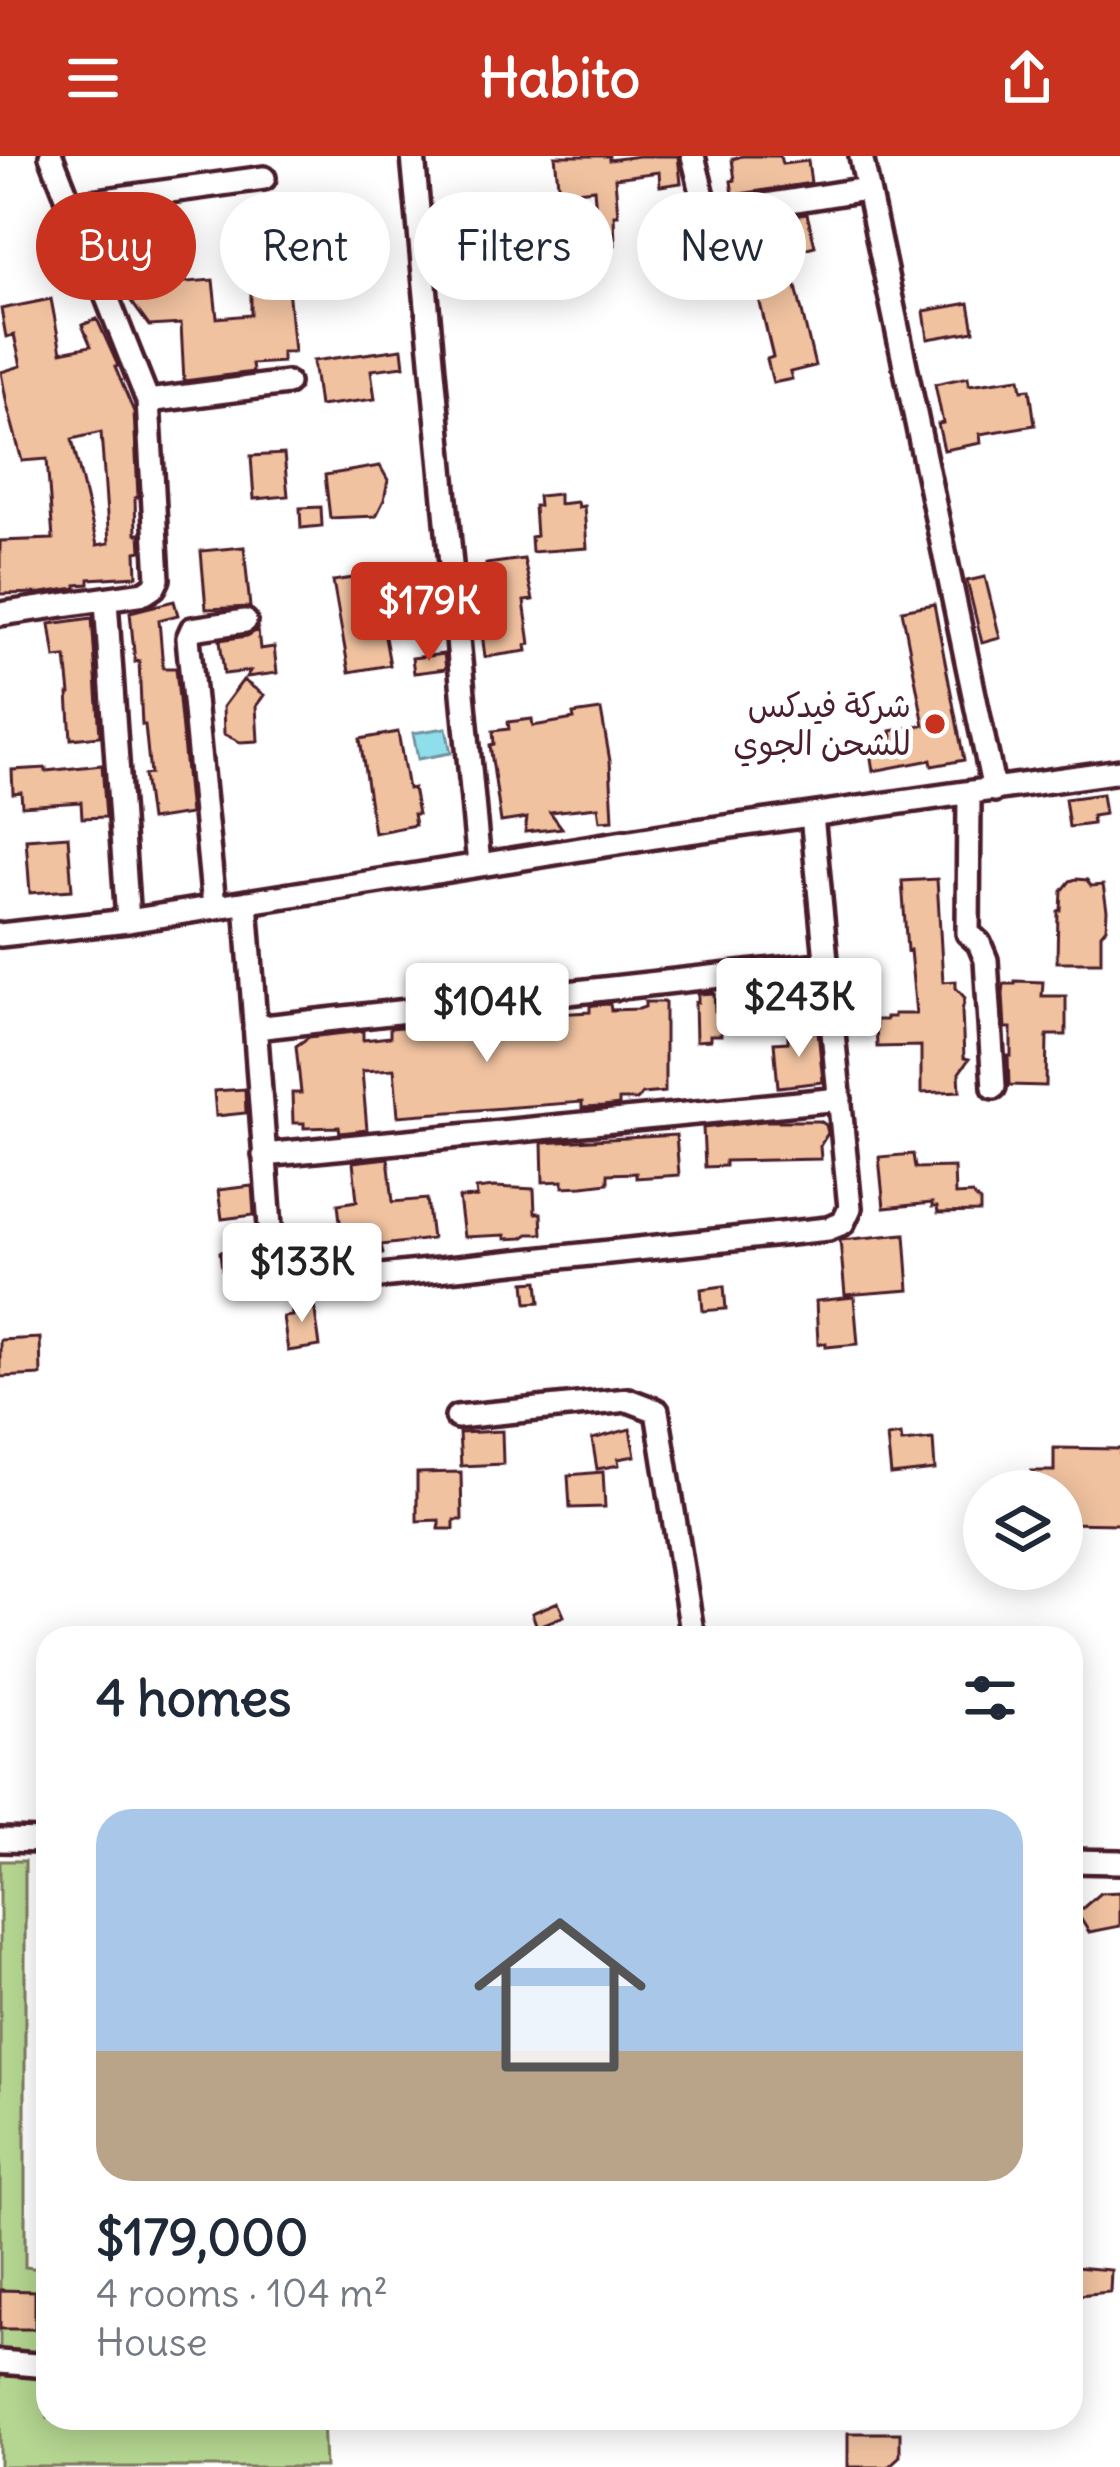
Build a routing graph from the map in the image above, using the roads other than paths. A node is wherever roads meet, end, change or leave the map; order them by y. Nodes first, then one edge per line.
1 (51, 156) edge
2 (413, 156) edge
3 (693, 156) edge
4 (861, 156) edge
5 (264, 178) dead end
6 (866, 189) junction
7 (64, 192) edge
8 (163, 192) edge
9 (107, 300) edge
10 (287, 383) dead end
11 (148, 401) junction
12 (106, 601) junction
13 (0, 614) edge
14 (245, 621) dead end
15 (1120, 771) edge
16 (994, 790) junction
17 (969, 795) junction
18 (812, 815) junction
19 (479, 865) junction
20 (246, 902) junction
21 (214, 906) junction
22 (128, 921) junction
23 (0, 934) edge
24 (826, 964) junction
25 (256, 1028) junction
26 (994, 1087) dead end
27 (840, 1099) junction
28 (265, 1155) junction
29 (457, 1417) dead end
30 (691, 1626) edge
31 (0, 1840) edge
32 (36, 1841) edge
33 (1083, 1861) edge
34 (1120, 1862) edge
35 (0, 2362) edge
36 (36, 2365) edge

1 - 7 street
2 - 19 street
3 - 6 street
4 - 6 street
5 - 8 street
6 - 16 street
9 - 11 street
10 - 11 street
11 - 12 street
12 - 13 street
12 - 22 street
14 - 21 street
15 - 16 street
16 - 17 street
17 - 18 street
17 - 26 street
18 - 19 street
18 - 24 street
19 - 20 street
20 - 21 street
20 - 25 street
21 - 22 street
22 - 23 street
24 - 25 street
24 - 27 street
25 - 28 street
27 - 28 street
27 - 28 street
29 - 30 street
31 - 32 street
33 - 34 street
35 - 36 street

